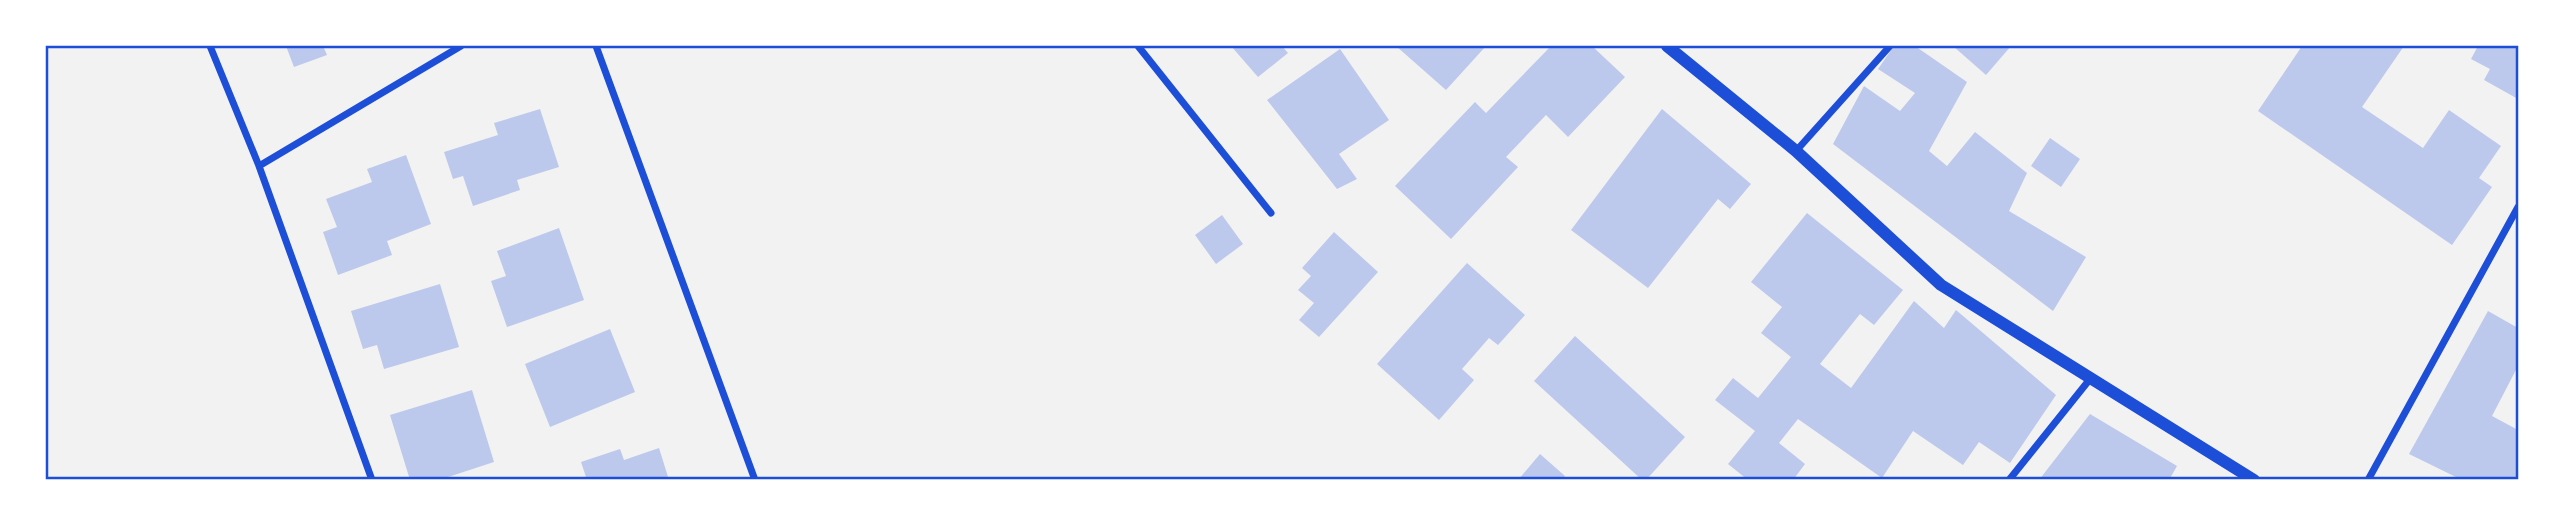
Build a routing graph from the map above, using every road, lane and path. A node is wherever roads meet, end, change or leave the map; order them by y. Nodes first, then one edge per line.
1 (210, 46) edge
2 (461, 46) edge
3 (596, 46) edge
4 (1138, 46) edge
5 (1667, 46) edge
6 (1890, 46) edge
7 (1796, 151) junction
8 (259, 166) junction
9 (2518, 207) edge
10 (1271, 213) dead end
11 (2090, 379) junction
12 (372, 480) edge
13 (755, 480) edge
14 (2009, 480) edge
15 (2254, 480) edge
16 (2368, 480) edge

1 - 8 street
2 - 8 street
3 - 13 street
4 - 10 street
5 - 7 street
6 - 7 street
7 - 11 street
8 - 12 street
9 - 16 street
11 - 14 street
11 - 15 street

